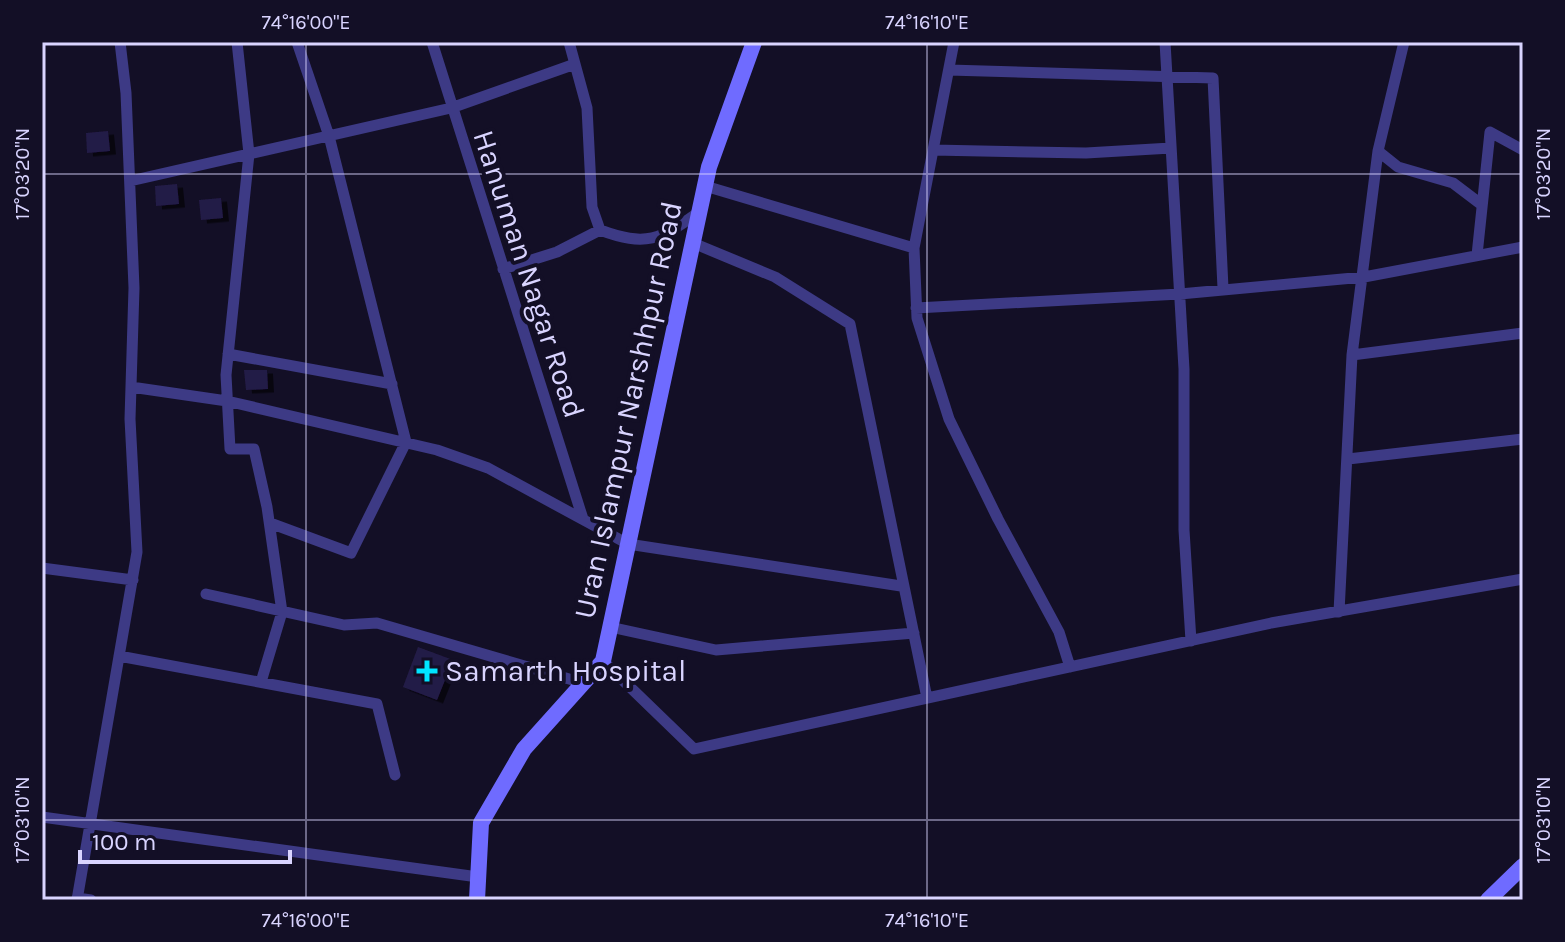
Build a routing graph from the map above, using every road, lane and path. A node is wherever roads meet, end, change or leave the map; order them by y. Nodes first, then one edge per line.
1 (120, 42) edge
2 (237, 42) edge
3 (297, 42) edge
4 (432, 42) edge
5 (569, 42) edge
6 (754, 42) edge
7 (954, 42) edge
8 (1165, 42) edge
9 (1404, 42) edge
10 (575, 64) junction
11 (949, 70) junction
12 (1167, 77) junction
13 (451, 108) junction
14 (329, 136) junction
15 (1171, 148) junction
16 (933, 150) junction
17 (1523, 150) edge
18 (1378, 151) junction
19 (249, 154) junction
20 (130, 181) junction
21 (705, 186) junction
22 (1482, 205) junction
23 (699, 212) junction
24 (600, 230) junction
25 (693, 243) junction
26 (1523, 247) edge
27 (914, 248) junction
28 (1477, 255) junction
29 (503, 269) junction
30 (1364, 277) junction
31 (1223, 288) junction
32 (1180, 294) junction
33 (916, 308) junction
34 (1523, 333) edge
35 (228, 354) junction
36 (1352, 355) junction
37 (392, 384) junction
38 (131, 387) junction
39 (227, 401) junction
40 (1523, 439) edge
41 (406, 442) junction
42 (1348, 459) junction
43 (583, 519) junction
44 (270, 523) junction
45 (628, 544) junction
46 (42, 568) edge
47 (1523, 579) edge
48 (133, 580) junction
49 (901, 586) junction
50 (206, 594) dead end
51 (282, 612) junction
52 (1339, 612) junction
53 (610, 627) junction
54 (914, 633) junction
55 (1191, 641) junction
56 (119, 656) junction
57 (603, 661) junction
58 (1070, 667) junction
59 (261, 682) junction
60 (583, 683) junction
61 (927, 698) junction
62 (395, 775) dead end
63 (42, 817) edge
64 (87, 824) junction
65 (1523, 866) edge
66 (478, 877) junction
67 (77, 899) edge
68 (91, 900) edge
69 (477, 900) edge
70 (1488, 900) edge

1 - 20 street
2 - 19 street
3 - 14 street
4 - 13 street, Hanuman Nagar Road
5 - 10 street
6 - 21 main road, Uran Islampur Narshhpur Road
7 - 11 street
8 - 12 street
9 - 18 street
10 - 13 street
10 - 24 street
11 - 12 street
11 - 16 street
12 - 15 street
12 - 31 street
13 - 14 street
13 - 29 street, Hanuman Nagar Road
14 - 19 street
14 - 37 street
15 - 16 street
15 - 32 street
16 - 27 street
17 - 22 street
18 - 22 street
18 - 30 street
19 - 20 street
19 - 35 street
20 - 38 street
21 - 23 main road, Uran Islampur Narshhpur Road
21 - 27 street
22 - 28 street
23 - 24 street
23 - 25 main road, Uran Islampur Narshhpur Road
24 - 29 street
25 - 45 main road, Uran Islampur Narshhpur Road
25 - 49 street
26 - 28 street
27 - 33 street
28 - 30 street
29 - 43 street, Hanuman Nagar Road
30 - 31 street
30 - 36 street
31 - 32 street
32 - 33 street
32 - 55 street
33 - 58 street
34 - 36 street
35 - 37 street
35 - 39 street
36 - 42 street
37 - 41 street
38 - 39 street
38 - 48 street
39 - 41 street
39 - 44 street
40 - 42 street
41 - 43 street
41 - 44 street
42 - 52 street
43 - 45 street
44 - 51 street
45 - 49 street
45 - 53 main road, Uran Islampur Narshhpur Road
46 - 48 street
47 - 52 street
48 - 56 street
49 - 54 street
50 - 51 street
51 - 59 street
51 - 60 street
52 - 55 street
53 - 54 street
53 - 57 main road, Uran Islampur Narshhpur Road
54 - 61 street
55 - 58 street
56 - 59 street
56 - 64 street
57 - 60 main road, Uran Islampur Narshhpur Road
57 - 61 street
58 - 61 street
59 - 62 street
60 - 66 main road, Uran Islampur Narshhpur Road
63 - 64 street
64 - 66 street
64 - 67 street
65 - 70 main road
66 - 69 main road, Uran Islampur Narshhpur Road
67 - 68 street

